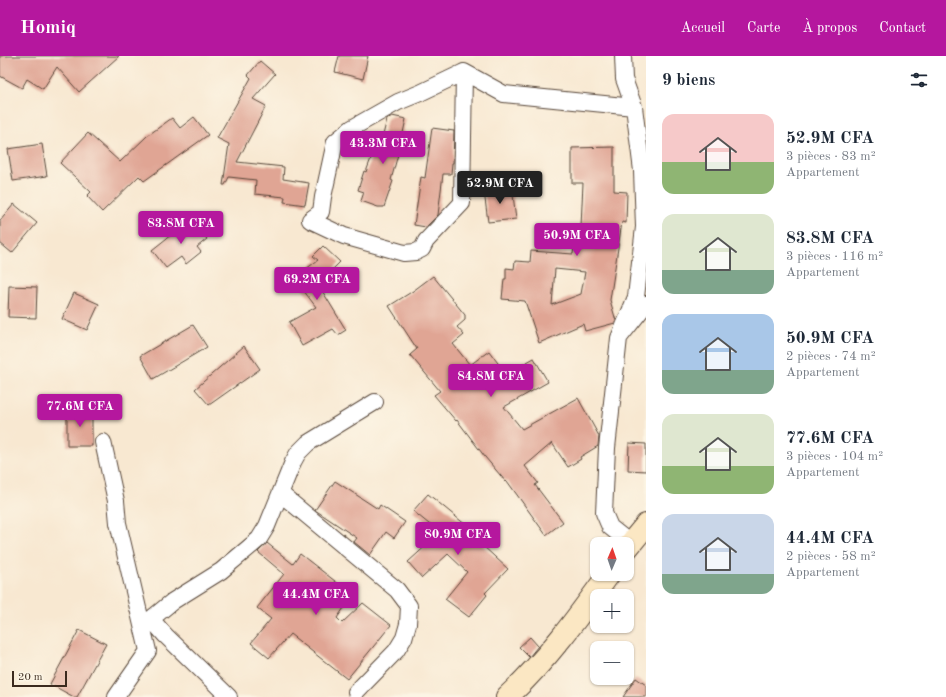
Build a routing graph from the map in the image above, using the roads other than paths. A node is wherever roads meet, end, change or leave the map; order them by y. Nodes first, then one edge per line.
1 (623, 56) edge
2 (464, 72) junction
3 (634, 107) junction
4 (646, 304) edge
5 (618, 338) junction
6 (375, 402) dead end
7 (103, 442) dead end
8 (281, 494) junction
9 (646, 525) edge
10 (620, 537) edge
11 (634, 540) edge
12 (604, 581) edge
13 (151, 619) junction
14 (148, 651) junction
15 (357, 695) edge
16 (116, 697) edge
17 (229, 697) edge
18 (507, 697) edge

1 - 3 street
2 - 2 street
2 - 3 street
3 - 5 street
4 - 5 street
5 - 10 street
6 - 8 street
7 - 14 street
8 - 13 street
8 - 15 street
9 - 11 main road
12 - 18 main road
13 - 14 street
13 - 17 street
14 - 16 street

